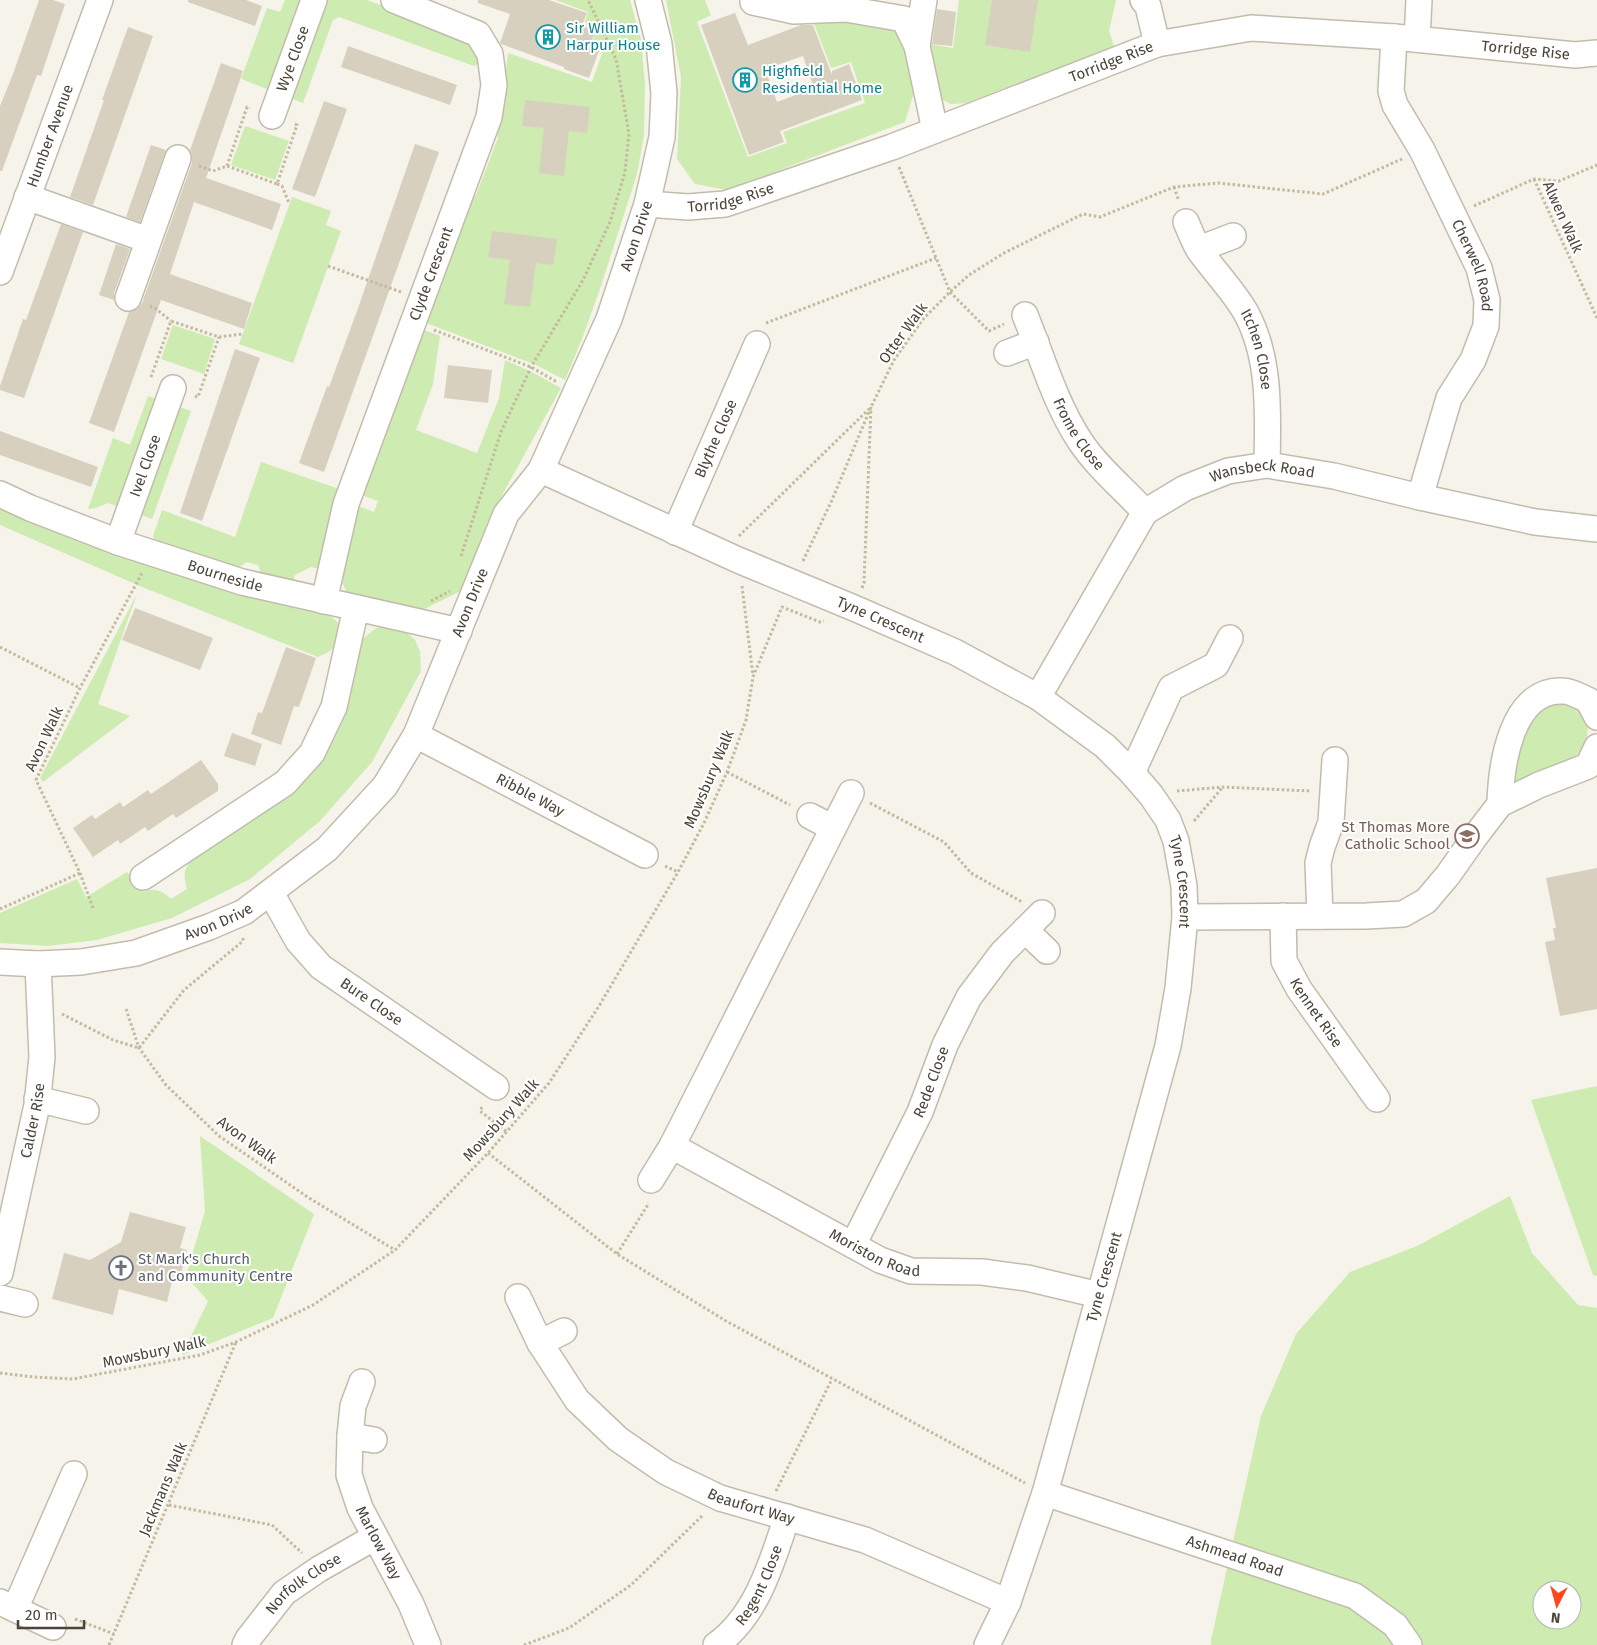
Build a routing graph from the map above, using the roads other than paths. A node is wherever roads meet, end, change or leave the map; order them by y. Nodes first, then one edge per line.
1 (100, 0) edge
2 (314, 0) edge
3 (394, 0) edge
4 (648, 0) edge
5 (924, 0) edge
6 (1143, 0) edge
7 (1419, 0) edge
8 (753, 2) dead end
9 (1406, 38) junction
10 (1157, 44) junction
11 (917, 46) junction
12 (1597, 53) edge
13 (272, 116) road end
14 (934, 130) junction
15 (178, 158) dead end
16 (27, 197) junction
17 (646, 204) junction
18 (1186, 222) dead end
19 (1233, 236) dead end
20 (148, 240) junction
21 (1199, 249) junction
22 (0, 272) edge
23 (128, 298) dead end
24 (1025, 315) road end
25 (1036, 342) junction
26 (757, 344) road end
27 (1007, 353) dead end
28 (173, 388) road end
29 (1267, 465) junction
30 (541, 470) junction
31 (0, 494) edge
32 (1420, 497) junction
33 (1145, 512) junction
34 (1597, 530) edge
35 (675, 532) junction
36 (118, 542) junction
37 (324, 601) junction
38 (356, 608) junction
39 (459, 631) junction
40 (1230, 638) dead end
41 (1038, 697) junction
42 (1597, 717) edge
43 (416, 735) junction
44 (1597, 747) edge
45 (1335, 760) dead end
46 (1132, 773) junction
47 (851, 793) road end
48 (1500, 804) junction
49 (810, 816) road end
50 (833, 828) junction
51 (645, 855) dead end
52 (143, 877) dead end
53 (271, 893) junction
54 (1042, 913) road end
55 (1283, 916) junction
56 (1320, 916) junction
57 (1185, 917) junction
58 (1025, 930) junction
59 (1047, 951) dead end
60 (0, 962) edge
61 (38, 964) junction
62 (496, 1087) dead end
63 (37, 1099) junction
64 (1377, 1099) dead end
65 (86, 1111) dead end
66 (672, 1146) junction
67 (651, 1180) road end
68 (854, 1245) junction
69 (0, 1273) edge
70 (1099, 1295) junction
71 (518, 1297) dead end
72 (0, 1298) edge
73 (25, 1304) dead end
74 (564, 1331) dead end
75 (540, 1343) junction
76 (362, 1382) dead end
77 (74, 1474) dead end
78 (1045, 1493) junction
79 (777, 1514) junction
80 (375, 1538) junction
81 (1008, 1602) junction
82 (7, 1606) edge
83 (53, 1626) road end
84 (245, 1645) edge
85 (428, 1645) edge
86 (716, 1645) edge
87 (988, 1645) edge
88 (1409, 1645) edge

1 - 16 street, Humber Avenue
2 - 13 street, Wye Close
3 - 37 street, Clyde Crescent
4 - 17 street, Avon Drive
5 - 11 street
6 - 10 street
7 - 9 street, Cherwell Road
8 - 11 street
9 - 10 street, Torridge Rise
9 - 12 street, Torridge Rise
9 - 32 street, Cherwell Road
10 - 14 street, Torridge Rise
11 - 14 street
14 - 17 street, Torridge Rise
15 - 20 street
16 - 20 street
16 - 22 street, Humber Avenue
17 - 30 street, Avon Drive
18 - 21 street, Itchen Close
19 - 21 street
20 - 23 street
21 - 29 street, Itchen Close
24 - 25 street, Frome Close
25 - 27 street
25 - 33 street, Frome Close
26 - 35 street, Blythe Close
28 - 36 street, Ivel Close
29 - 32 street, Wansbeck Road
29 - 33 street, Wansbeck Road
30 - 35 street, Tyne Crescent
30 - 39 street, Avon Drive
31 - 36 street, Bourneside
32 - 34 street, Wansbeck Road
33 - 41 street, Wansbeck Road
35 - 41 street, Tyne Crescent
36 - 37 street, Bourneside
37 - 38 street, Bourneside
38 - 39 street, Bourneside
38 - 52 street
39 - 43 street, Avon Drive
40 - 46 street
41 - 46 street, Tyne Crescent
42 - 48 street
43 - 51 street, Ribble Way
43 - 53 street, Avon Drive
44 - 48 street
45 - 56 street
46 - 57 street, Tyne Crescent
47 - 50 street
48 - 56 street
49 - 50 street
50 - 66 street
53 - 61 street, Avon Drive
53 - 62 street, Bure Close
54 - 58 street, Rede Close
55 - 56 street
55 - 57 street
55 - 64 street, Kennet Rise
57 - 70 street, Tyne Crescent
58 - 59 street
58 - 68 street, Rede Close
60 - 61 street, Avon Drive
61 - 63 street, Calder Rise
63 - 65 street
63 - 69 street, Calder Rise
66 - 67 street
66 - 68 street, Moriston Road
68 - 70 street, Moriston Road
70 - 78 street, Tyne Crescent
71 - 75 street, Beaufort Way
72 - 73 street
74 - 75 street
75 - 79 street, Beaufort Way
76 - 80 street, Marlow Way
77 - 82 street
78 - 81 street, Tyne Crescent
78 - 88 street, Ashmead Road
79 - 81 street, Beaufort Way
79 - 86 street, Regent Close
80 - 84 street, Norfolk Close
80 - 85 street, Marlow Way
81 - 87 street, Tyne Crescent
82 - 83 street

